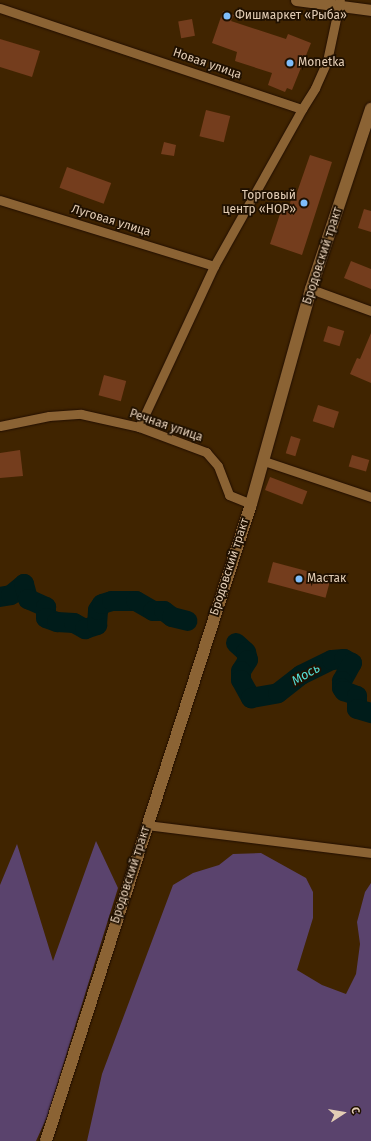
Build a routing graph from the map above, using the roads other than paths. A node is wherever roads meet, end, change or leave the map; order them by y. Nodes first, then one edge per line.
1 (296, 0) edge
2 (340, 4) edge
3 (0, 8) edge
4 (371, 10) edge
5 (302, 109) junction
6 (371, 109) edge
7 (0, 200) edge
8 (214, 266) junction
9 (311, 289) junction
10 (371, 311) edge
11 (0, 426) edge
12 (139, 427) junction
13 (264, 461) junction
14 (371, 497) edge
15 (251, 504) junction
16 (147, 825) junction
17 (371, 853) edge
18 (46, 1141) edge

1 - 2 street
2 - 4 street
2 - 5 street
3 - 5 street, Новая улица
5 - 8 street
6 - 9 main road, Бродовский тракт
7 - 8 street, Луговая улица
8 - 12 street
9 - 10 street
9 - 13 main road, Бродовский тракт
11 - 12 street, Речная улица
12 - 15 street, Речная улица
13 - 14 street
13 - 15 main road, Бродовский тракт
15 - 16 main road, Бродовский тракт
16 - 17 street
16 - 18 main road, Бродовский тракт

